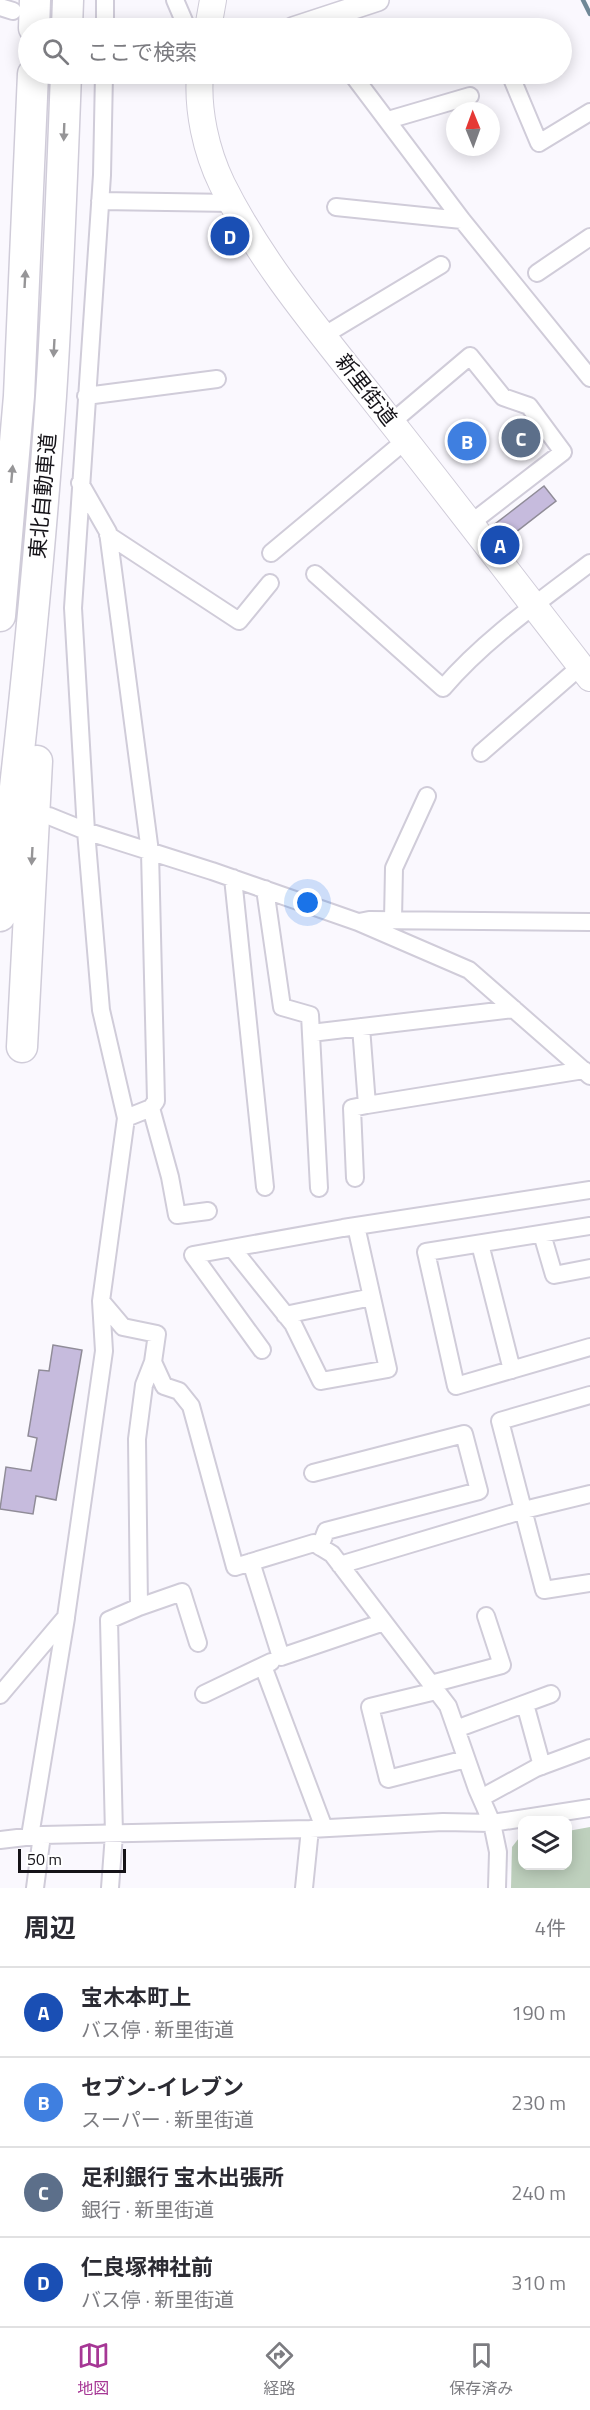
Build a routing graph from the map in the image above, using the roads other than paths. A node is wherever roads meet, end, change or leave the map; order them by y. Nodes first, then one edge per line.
1 (68, 0) edge
2 (105, 0) edge
3 (175, 0) edge
4 (213, 0) edge
5 (378, 0) edge
6 (348, 5) edge
7 (67, 18) edge
8 (105, 18) edge
9 (183, 18) edge
10 (210, 18) edge
11 (323, 18) edge
12 (33, 84) edge
13 (66, 84) edge
14 (104, 84) edge
15 (200, 84) edge
16 (360, 84) edge
17 (514, 84) edge
18 (470, 96) dead end
19 (590, 112) edge
20 (388, 120) junction
21 (100, 201) junction
22 (232, 203) junction
23 (336, 207) dead end
24 (462, 220) junction
25 (590, 237) edge
26 (441, 265) dead end
27 (537, 273) dead end
28 (323, 336) junction
29 (590, 378) edge
30 (217, 379) dead end
31 (86, 396) junction
32 (399, 431) junction
33 (80, 483) junction
34 (471, 523) junction
35 (41, 525) junction
36 (108, 535) junction
37 (270, 553) dead end
38 (590, 563) edge
39 (315, 574) dead end
40 (270, 583) dead end
41 (534, 606) junction
42 (0, 616) edge
43 (586, 672) edge
44 (481, 753) dead end
45 (427, 796) dead end
46 (49, 816) dead end
47 (86, 831) junction
48 (150, 852) junction
49 (232, 878) junction
50 (265, 889) junction
51 (0, 916) edge
52 (393, 920) junction
53 (358, 922) junction
54 (590, 922) edge
55 (514, 1009) junction
56 (361, 1027) junction
57 (311, 1033) junction
58 (22, 1047) dead end
59 (587, 1073) edge
60 (367, 1105) junction
61 (151, 1108) junction
62 (126, 1118) junction
63 (355, 1178) dead end
64 (265, 1187) dead end
65 (319, 1188) dead end
66 (590, 1190) edge
67 (208, 1211) dead end
68 (356, 1226) junction
69 (590, 1226) edge
70 (542, 1234) junction
71 (480, 1244) junction
72 (232, 1248) junction
73 (590, 1268) edge
74 (372, 1297) junction
75 (101, 1301) junction
76 (285, 1315) junction
77 (590, 1347) edge
78 (262, 1350) dead end
79 (153, 1362) junction
80 (512, 1370) junction
81 (590, 1395) edge
82 (313, 1473) dead end
83 (590, 1494) edge
84 (524, 1510) junction
85 (320, 1546) junction
86 (251, 1562) junction
87 (340, 1565) junction
88 (590, 1583) edge
89 (139, 1607) junction
90 (486, 1616) dead end
91 (66, 1617) junction
92 (384, 1622) junction
93 (198, 1642) dead end
94 (281, 1657) junction
95 (263, 1666) junction
96 (434, 1688) junction
97 (204, 1694) dead end
98 (551, 1694) dead end
99 (0, 1695) edge
100 (525, 1704) junction
101 (456, 1729) junction
102 (590, 1748) edge
103 (466, 1759) junction
104 (542, 1766) junction
105 (481, 1798) junction
106 (590, 1808) edge
107 (492, 1823) junction
108 (317, 1828) junction
109 (114, 1834) junction
110 (36, 1836) junction
111 (0, 1840) edge
112 (35, 1888) edge
113 (110, 1888) edge
114 (304, 1888) edge
115 (496, 1888) edge

1 - 7 highway
2 - 8 street
3 - 9 street
4 - 10 main road
5 - 6 street
6 - 11 street
42 -> 12 highway, 東北自動車道
13 -> 35 highway, 東北自動車道
14 - 21 street
15 - 22 main road, 新里街道
16 - 20 street
17 - 19 street
18 - 20 street
20 - 24 street
21 - 22 street
21 - 31 street
22 - 28 main road, 新里街道
23 - 24 street
24 - 29 street
25 - 27 street
26 - 28 street
28 - 32 main road, 新里街道
30 - 31 street
31 - 33 street
32 - 34 main road, 新里街道
32 - 34 street
32 - 37 street
33 - 36 street
33 - 47 street
34 - 41 main road, 新里街道
35 - 51 highway, 東北自動車道
35 -> 58 highway
36 - 40 street
36 - 48 street
38 - 41 street
39 - 41 street
41 - 43 main road, 新里街道
43 - 44 street
45 - 52 street
46 - 47 street
47 - 48 street
47 - 62 street
48 - 49 street
48 - 61 street
49 - 50 street
49 - 64 street
50 - 53 street
50 - 57 street
52 - 53 street
52 - 54 street
53 - 55 street
55 - 56 street
55 - 59 street
56 - 57 street
56 - 60 street
57 - 65 street
59 - 60 street
60 - 63 street
61 - 62 street
61 - 67 street
62 - 75 street
66 - 68 street
68 - 72 street
68 - 74 street
69 - 70 street
70 - 71 street
70 - 73 street
71 - 80 street
71 - 80 street
72 - 76 street
72 - 78 street
74 - 76 street
74 - 76 street
75 - 79 street
75 - 91 street
77 - 80 street
79 - 86 street
79 - 89 street
81 - 84 street
82 - 85 street
83 - 84 street
84 - 87 street
84 - 88 street
85 - 86 street
85 - 87 street
86 - 94 street
87 - 92 street
89 - 93 street
89 - 109 street
90 - 96 street
91 - 99 street
91 - 110 street
92 - 94 street
92 - 96 street
94 - 95 street
95 - 97 street
95 - 108 street
96 - 101 street
96 - 103 street
98 - 100 street
100 - 101 street
100 - 104 street
101 - 103 street
102 - 104 street
103 - 105 street
104 - 105 street
105 - 107 street
106 - 107 street
107 - 108 street
107 - 115 street
108 - 109 street
108 - 114 street
109 - 110 street
109 - 113 street
110 - 111 street
110 - 112 street

